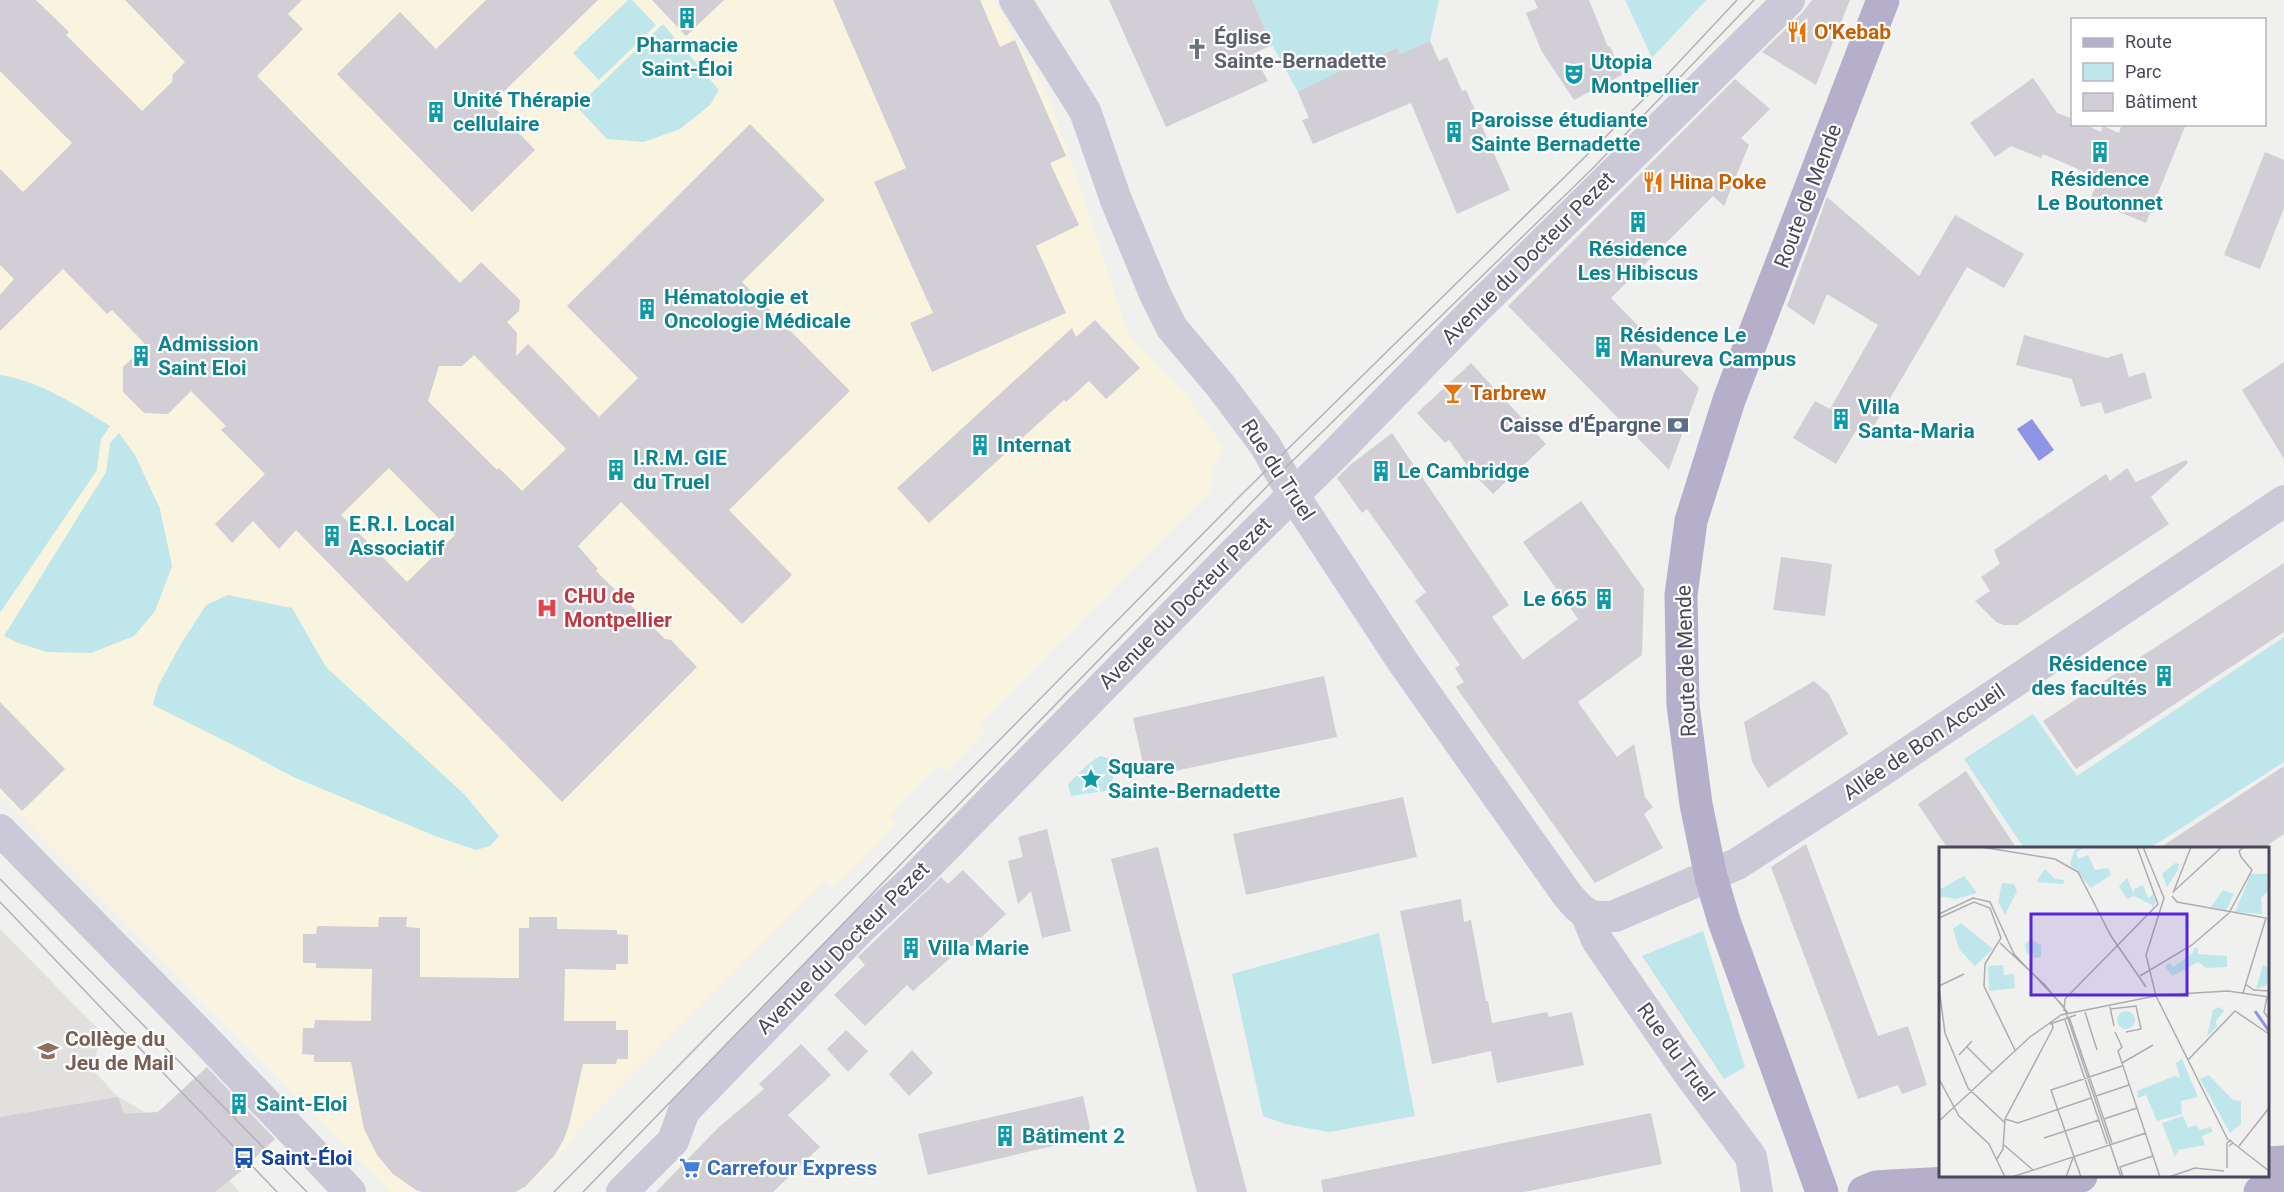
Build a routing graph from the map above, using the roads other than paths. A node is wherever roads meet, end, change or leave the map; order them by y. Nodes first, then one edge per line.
1 (1015, 0) edge
2 (1789, 0) edge
3 (1882, 0) edge
4 (1294, 496) junction
5 (2284, 501) edge
6 (0, 830) edge
7 (1711, 877) junction
8 (1587, 915) junction
9 (2284, 1162) edge
10 (2269, 1163) edge
11 (2062, 1177) edge
12 (2284, 1190) edge
13 (350, 1192) edge
14 (622, 1192) edge
15 (1757, 1192) edge
16 (1822, 1192) edge
17 (1864, 1192) edge
18 (2260, 1192) edge

1 - 4 street, Rue du Truel
2 - 4 street, Avenue du Docteur Pezet
3 - 7 main road, Route de Mende
4 - 8 street, Rue du Truel
4 - 14 street, Avenue du Docteur Pezet
5 - 7 street, Allée de Bon Accueil
6 - 13 street
7 - 8 street
7 - 16 main road, Route de Mende
8 - 15 street, Rue du Truel
9 - 10 main road
11 - 17 main road
12 - 18 main road

